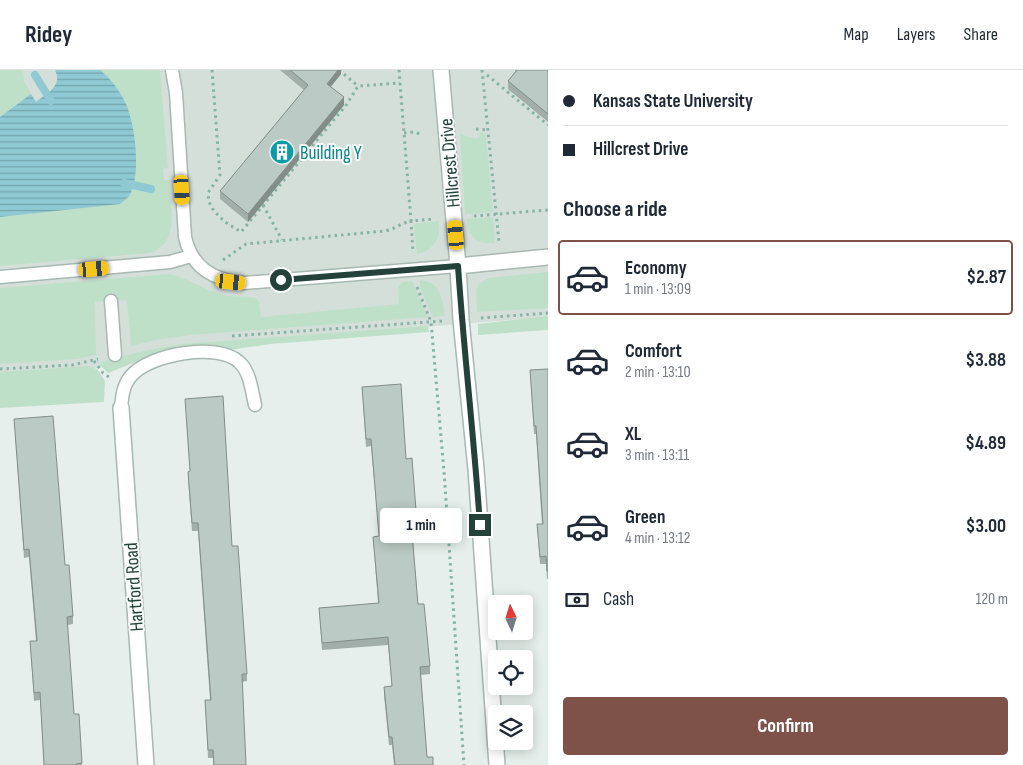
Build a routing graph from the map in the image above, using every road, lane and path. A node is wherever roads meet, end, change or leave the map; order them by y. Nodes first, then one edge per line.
1 (172, 70) edge
2 (212, 70) edge
3 (339, 70) edge
4 (399, 70) edge
5 (441, 70) edge
6 (482, 70) edge
7 (492, 70) edge
8 (487, 75) junction
9 (482, 76) junction
10 (400, 83) junction
11 (358, 86) junction
12 (548, 125) edge
13 (476, 129) dead end
14 (488, 130) junction
15 (404, 133) junction
16 (420, 134) dead end
17 (263, 205) junction
18 (548, 210) edge
19 (496, 214) junction
20 (466, 217) dead end
21 (439, 218) dead end
22 (411, 221) junction
23 (282, 240) junction
24 (499, 243) dead end
25 (414, 255) dead end
26 (192, 256) junction
27 (548, 257) edge
28 (219, 263) dead end
29 (458, 266) junction
30 (0, 277) edge
31 (416, 281) dead end
32 (111, 301) dead end
33 (548, 313) edge
34 (477, 318) dead end
35 (115, 355) dead end
36 (255, 405) dead end
37 (121, 408) joint
38 (146, 765) edge
39 (464, 765) edge
40 (497, 765) edge

1 - 26 lane
2 - 17 path
3 - 11 path
4 - 10 path
5 - 29 street, Hillcrest Drive
6 - 9 path
7 - 8 path
8 - 9 path
8 - 12 path
9 - 14 path
10 - 11 path
10 - 15 path
11 - 17 path
13 - 14 path
14 - 19 path
15 - 16 path
15 - 22 path
17 - 23 path
18 - 19 path
19 - 20 path
19 - 24 path
21 - 22 path
22 - 23 path
22 - 25 path
23 - 28 path
26 - 29 lane
26 - 30 lane
27 - 29 street
29 - 40 street, Hillcrest Drive
31 - 39 path
32 - 35 lane
33 - 34 path
36 - 37 lane
37 - 38 street, Hartford Road

